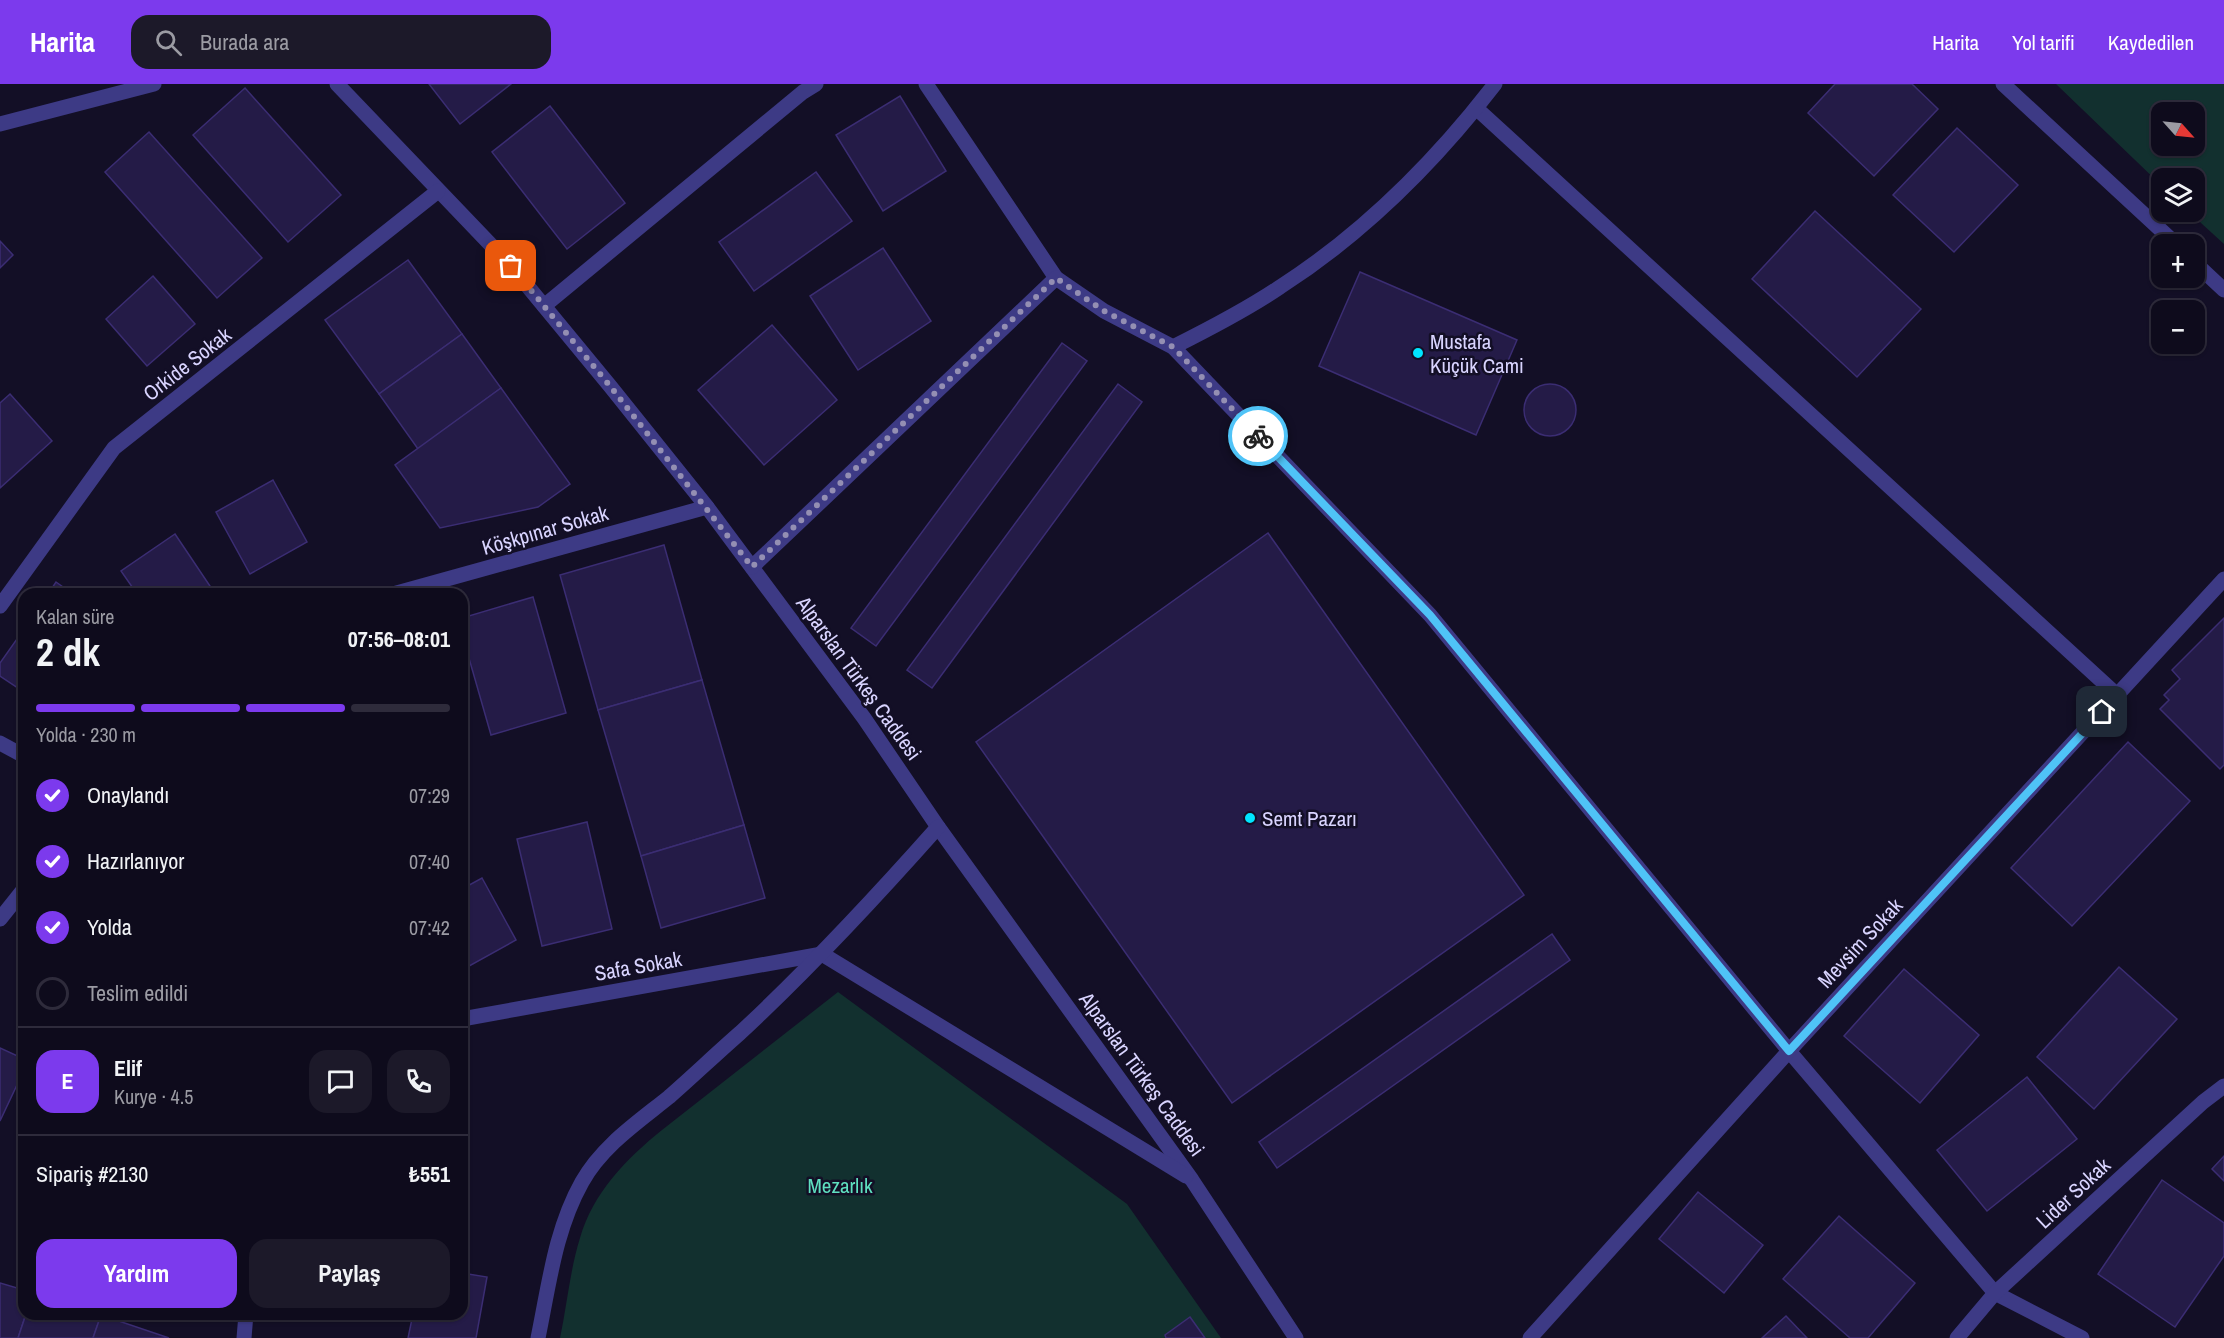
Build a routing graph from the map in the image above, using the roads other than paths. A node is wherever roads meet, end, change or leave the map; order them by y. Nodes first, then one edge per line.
1 (154, 84) edge
2 (337, 84) edge
3 (816, 84) edge
4 (926, 84) edge
5 (1495, 84) edge
6 (2003, 84) edge
7 (1476, 108) junction
8 (0, 124) edge
9 (438, 191) junction
10 (2165, 234) edge
11 (2205, 272) edge
12 (1056, 278) junction
13 (2224, 290) edge
14 (544, 306) junction
15 (1173, 347) junction
16 (707, 507) junction
17 (752, 567) junction
18 (2224, 579) edge
19 (415, 588) edge
20 (0, 606) edge
21 (2117, 695) junction
22 (0, 743) edge
23 (18, 753) edge
24 (938, 827) junction
25 (18, 896) edge
26 (0, 919) edge
27 (822, 954) junction
28 (468, 1018) edge
29 (1789, 1051) junction
30 (2224, 1086) edge
31 (1192, 1180) junction
32 (1995, 1293) junction
33 (246, 1320) edge
34 (244, 1338) edge
35 (538, 1338) edge
36 (1296, 1338) edge
37 (1530, 1338) edge
38 (1957, 1338) edge
39 (2082, 1338) edge

1 - 8 street
2 - 9 street, Alparslan Türkeş Caddesi
3 - 14 street
4 - 12 street
5 - 7 street
6 - 10 street
7 - 15 street
7 - 21 street
9 - 14 street, Alparslan Türkeş Caddesi
9 - 20 street, Orkide Sokak
11 - 13 street
12 - 15 street
12 - 17 street
14 - 16 street, Alparslan Türkeş Caddesi
15 - 29 street
16 - 17 street, Alparslan Türkeş Caddesi
16 - 19 street, Köşkpınar Sokak
17 - 24 street, Alparslan Türkeş Caddesi
18 - 21 street, Mevsim Sokak
21 - 29 street, Mevsim Sokak
22 - 23 street
24 - 27 street
24 - 31 street, Alparslan Türkeş Caddesi
25 - 26 street
27 - 28 street, Safa Sokak
27 - 31 street
27 - 35 street
29 - 32 street
29 - 37 street, Mevsim Sokak
30 - 32 street, Lider Sokak
31 - 36 street, Alparslan Türkeş Caddesi
32 - 38 street, Lider Sokak
32 - 39 street
33 - 34 street

